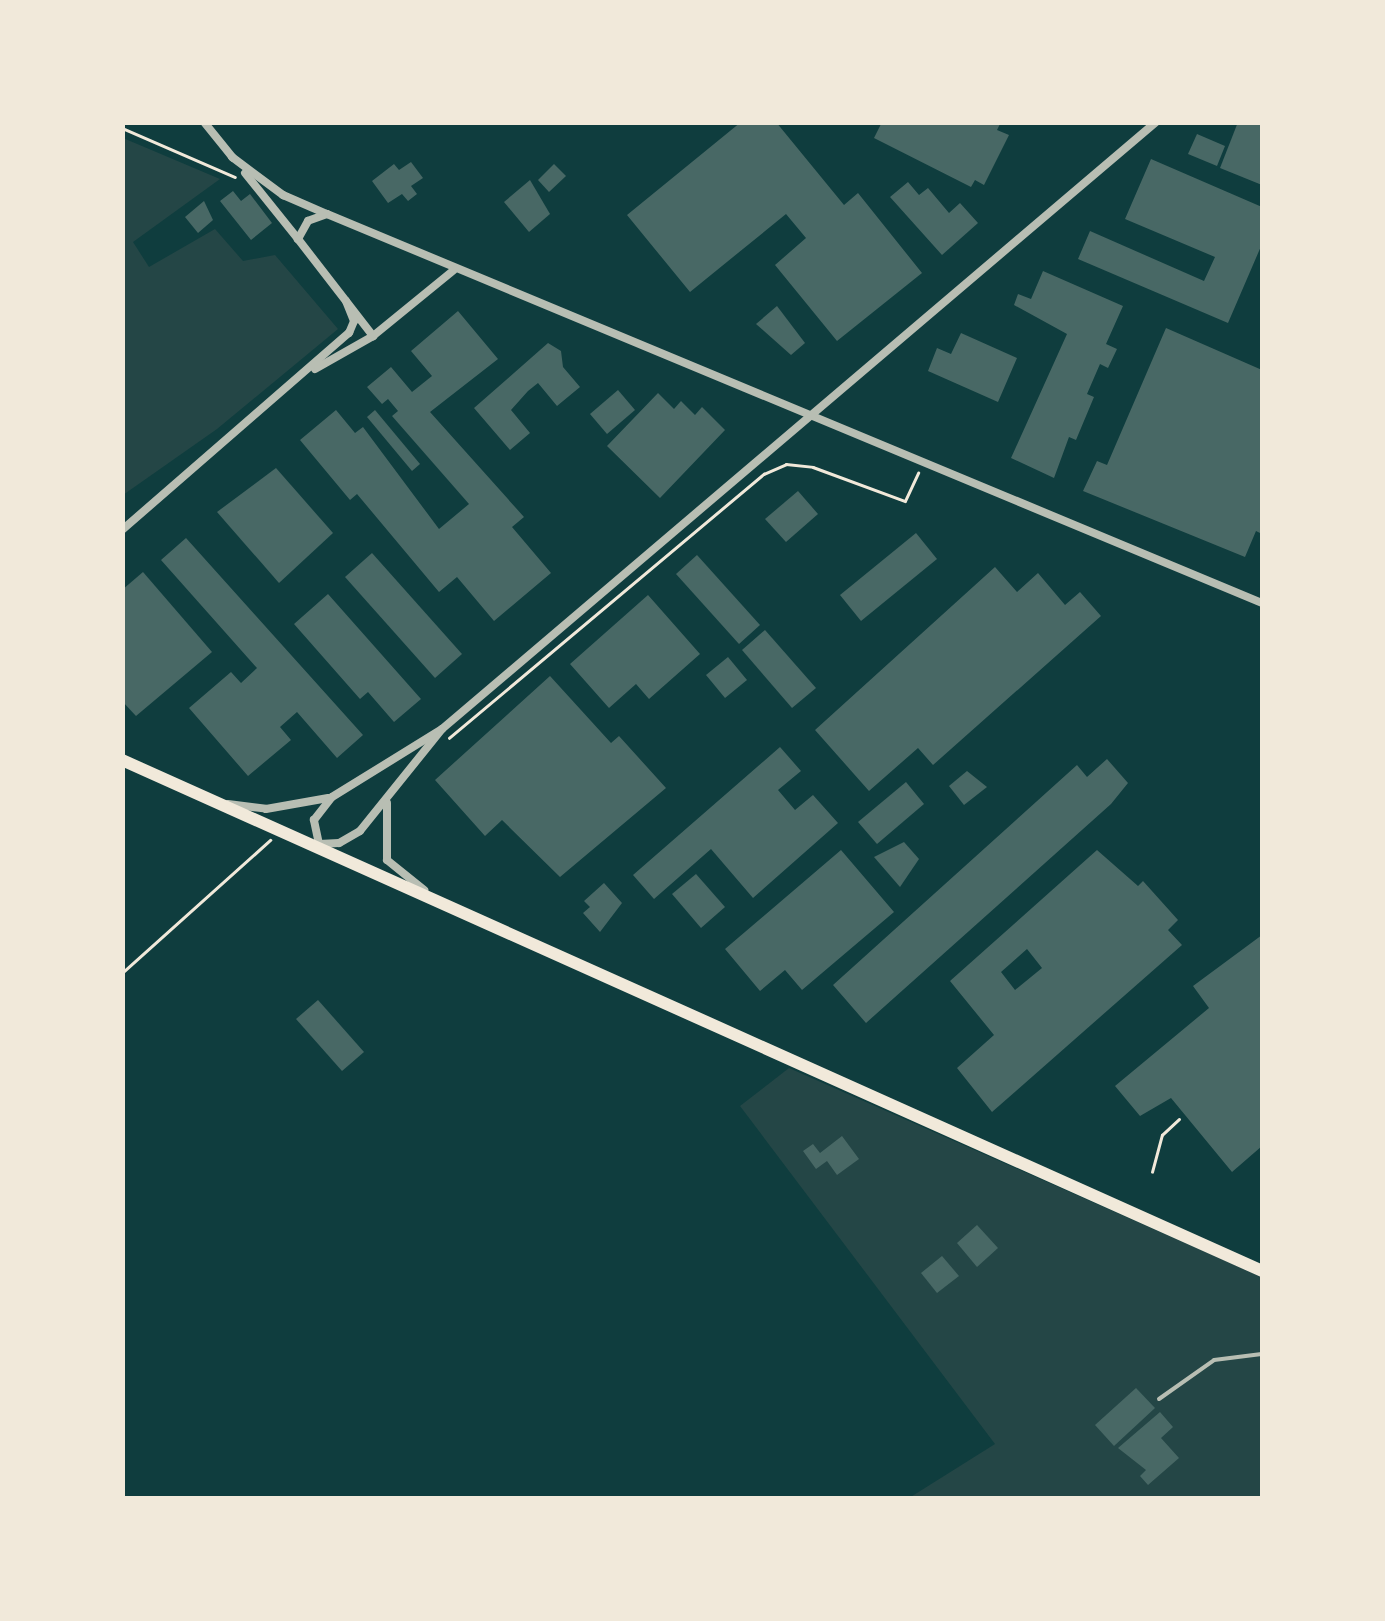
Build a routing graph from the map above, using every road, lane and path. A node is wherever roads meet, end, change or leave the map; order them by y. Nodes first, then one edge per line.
1 (130, 122) edge
2 (204, 122) edge
3 (1156, 122) edge
4 (123, 128) edge
5 (232, 157) junction
6 (248, 188) dead end
7 (326, 214) junction
8 (298, 238) junction
9 (454, 270) junction
10 (346, 301) junction
11 (373, 336) junction
12 (303, 376) junction
13 (812, 417) junction
14 (918, 473) dead end
15 (122, 530) edge
16 (1262, 603) edge
17 (442, 729) junction
18 (122, 760) edge
19 (332, 797) junction
20 (387, 803) junction
21 (227, 804) junction
22 (283, 828) junction
23 (319, 844) junction
24 (434, 898) junction
25 (122, 973) edge
26 (1179, 1119) dead end
27 (1152, 1172) dead end
28 (1262, 1271) edge
29 (1262, 1354) edge
30 (1158, 1399) dead end

1 - 4 path
2 - 5 street
3 - 13 street
4 - 6 path
5 - 7 street
5 - 8 street
7 - 8 street
7 - 9 street
8 - 10 street
9 - 11 street
9 - 13 street
10 - 11 street
10 - 12 street
11 - 12 street
12 - 15 street
13 - 16 street
13 - 17 street
14 - 17 path
17 - 19 street
17 - 20 street
18 - 21 main road
19 - 21 street
19 - 23 street
20 - 23 street
20 - 24 street
21 - 22 main road
22 - 23 main road
22 - 25 path
23 - 24 main road
24 - 28 main road
26 - 27 path
29 - 30 lane

